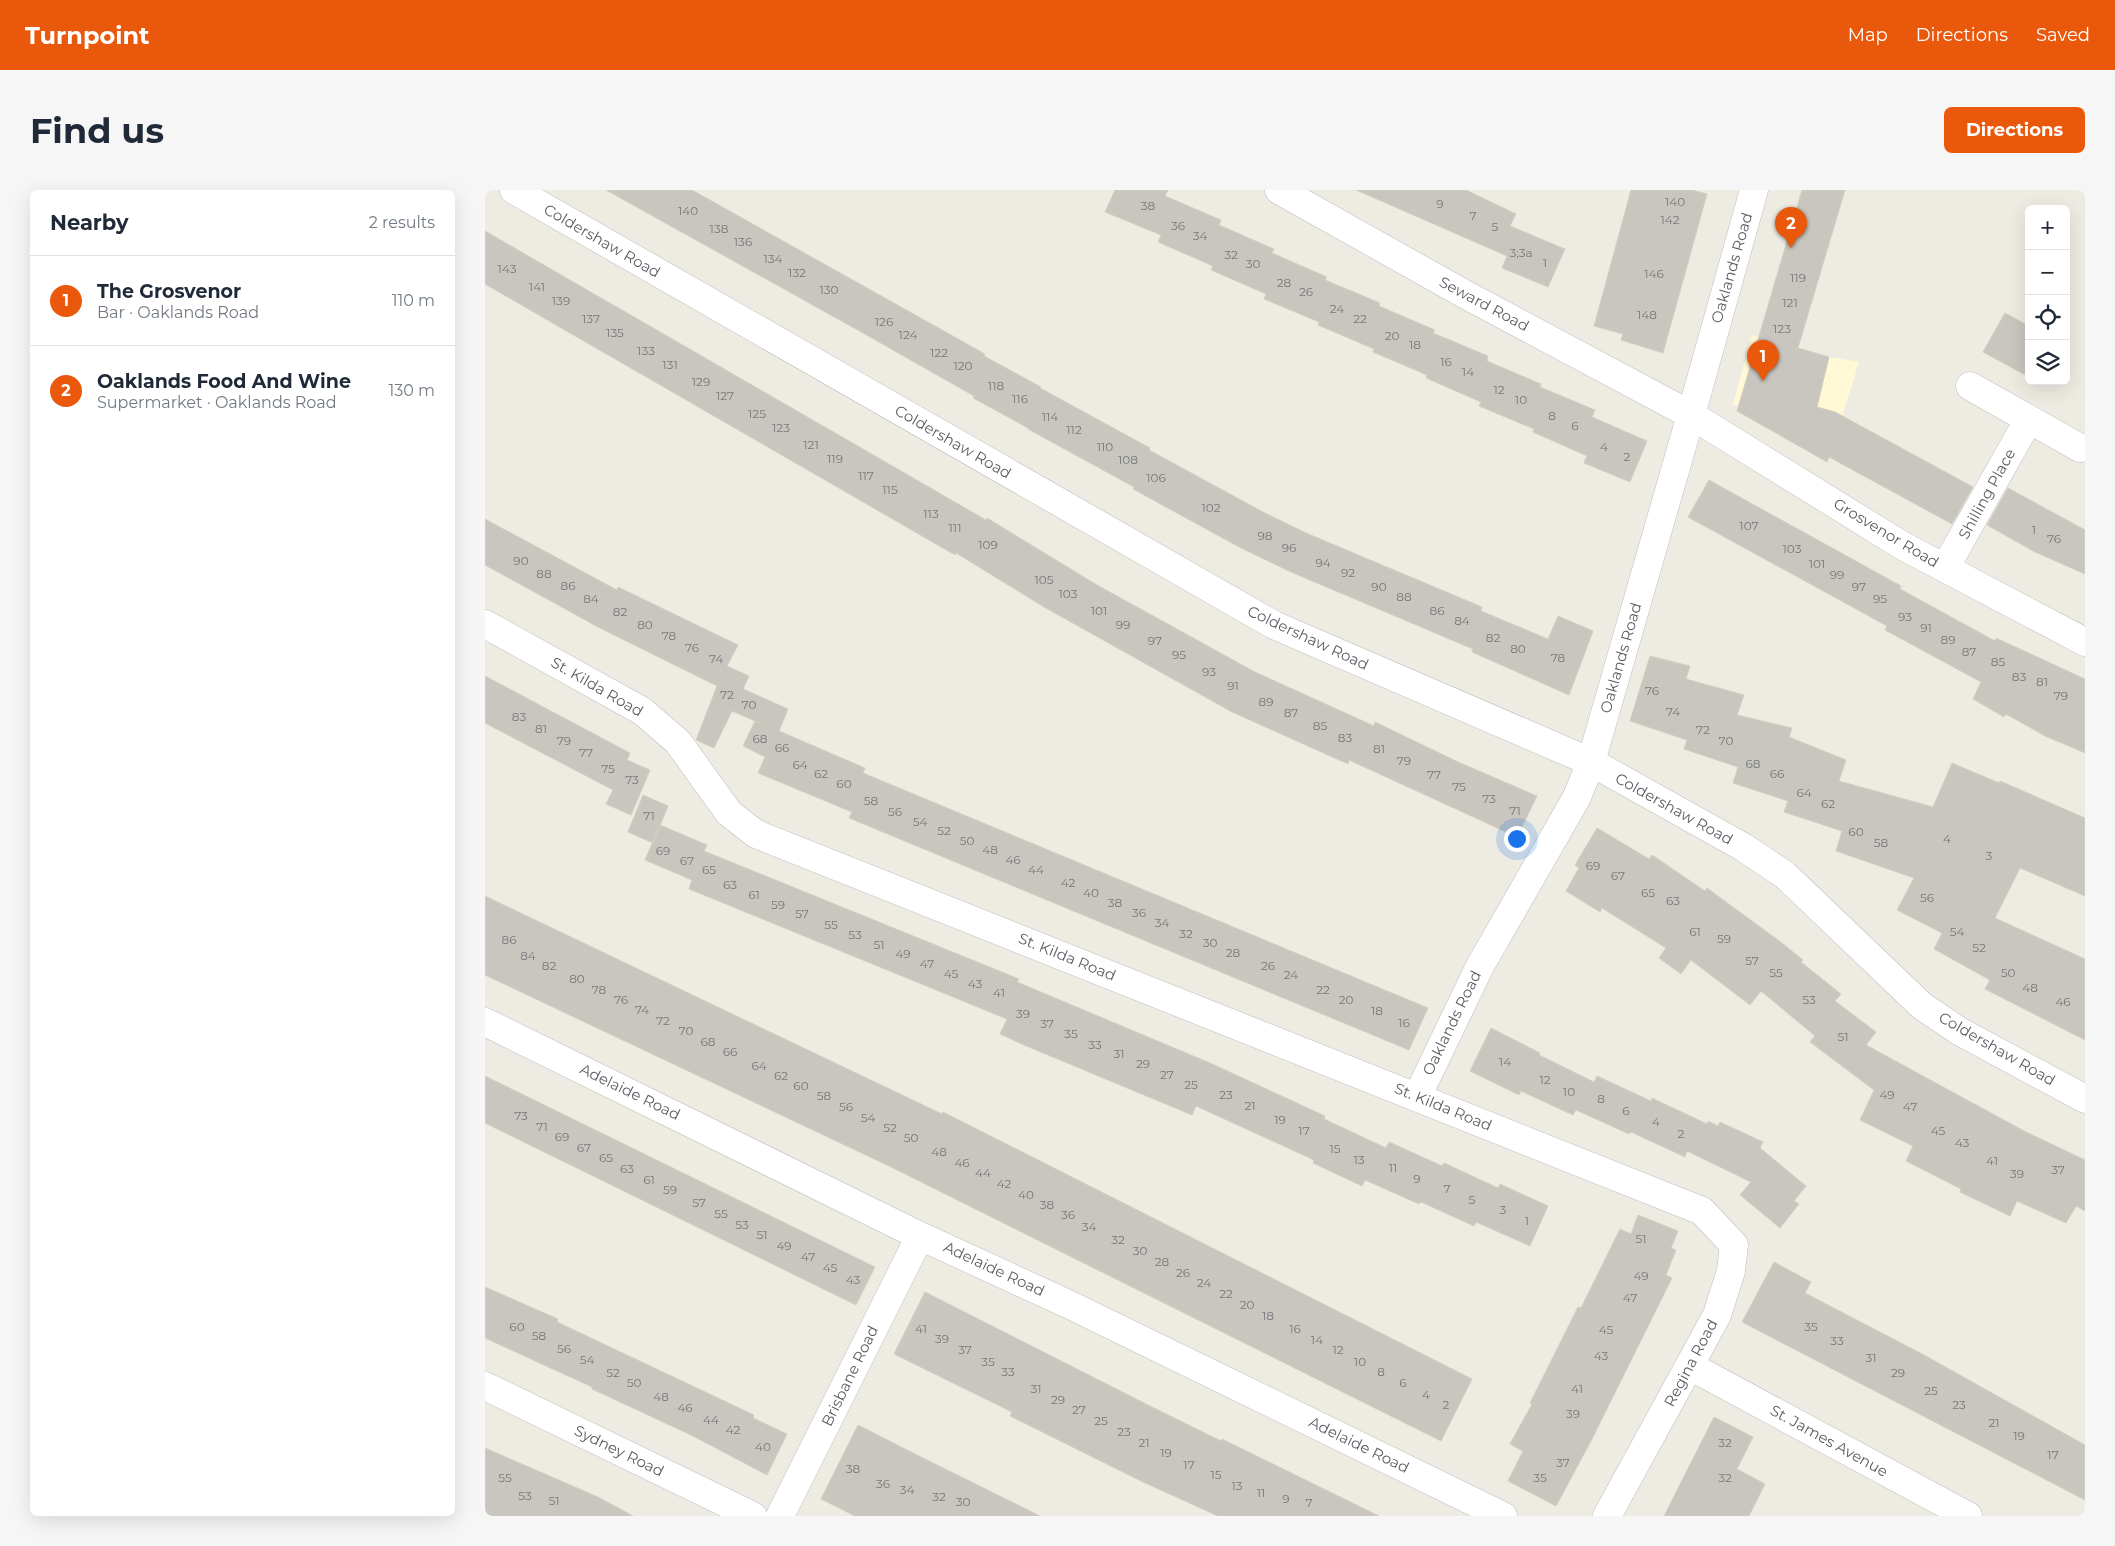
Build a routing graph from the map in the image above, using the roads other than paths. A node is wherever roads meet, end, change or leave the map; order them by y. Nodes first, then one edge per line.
1 (514, 190) edge
2 (1279, 190) edge
3 (1754, 190) edge
4 (1970, 386) dead end
5 (1691, 415) junction
6 (2029, 419) junction
7 (2080, 448) dead end
8 (1945, 568) junction
9 (485, 624) edge
10 (2085, 642) edge
11 (1591, 762) junction
12 (485, 1022) edge
13 (1417, 1096) junction
14 (2085, 1099) edge
15 (1702, 1210) joint
16 (920, 1236) junction
17 (1690, 1366) junction
18 (485, 1386) edge
19 (753, 1516) edge
20 (781, 1516) edge
21 (1503, 1516) edge
22 (1607, 1516) edge
23 (1968, 1516) edge

1 - 11 street, Coldershaw Road
2 - 5 street, Seward Road
3 - 5 street, Oaklands Road
4 - 6 street
5 - 8 street, Grosvenor Road
5 - 11 street, Oaklands Road
6 - 7 street
6 - 8 street, Shilling Place
8 - 10 street, Grosvenor Road
9 - 13 street, St. Kilda Road
11 - 13 street, Oaklands Road
11 - 14 street, Coldershaw Road
12 - 16 street, Adelaide Road
13 - 15 street, St. Kilda Road
15 - 17 street, Regina Road
16 - 20 street, Brisbane Road
16 - 21 street, Adelaide Road
17 - 22 street, Regina Road
17 - 23 street, St. James Avenue
18 - 19 street, Sydney Road

